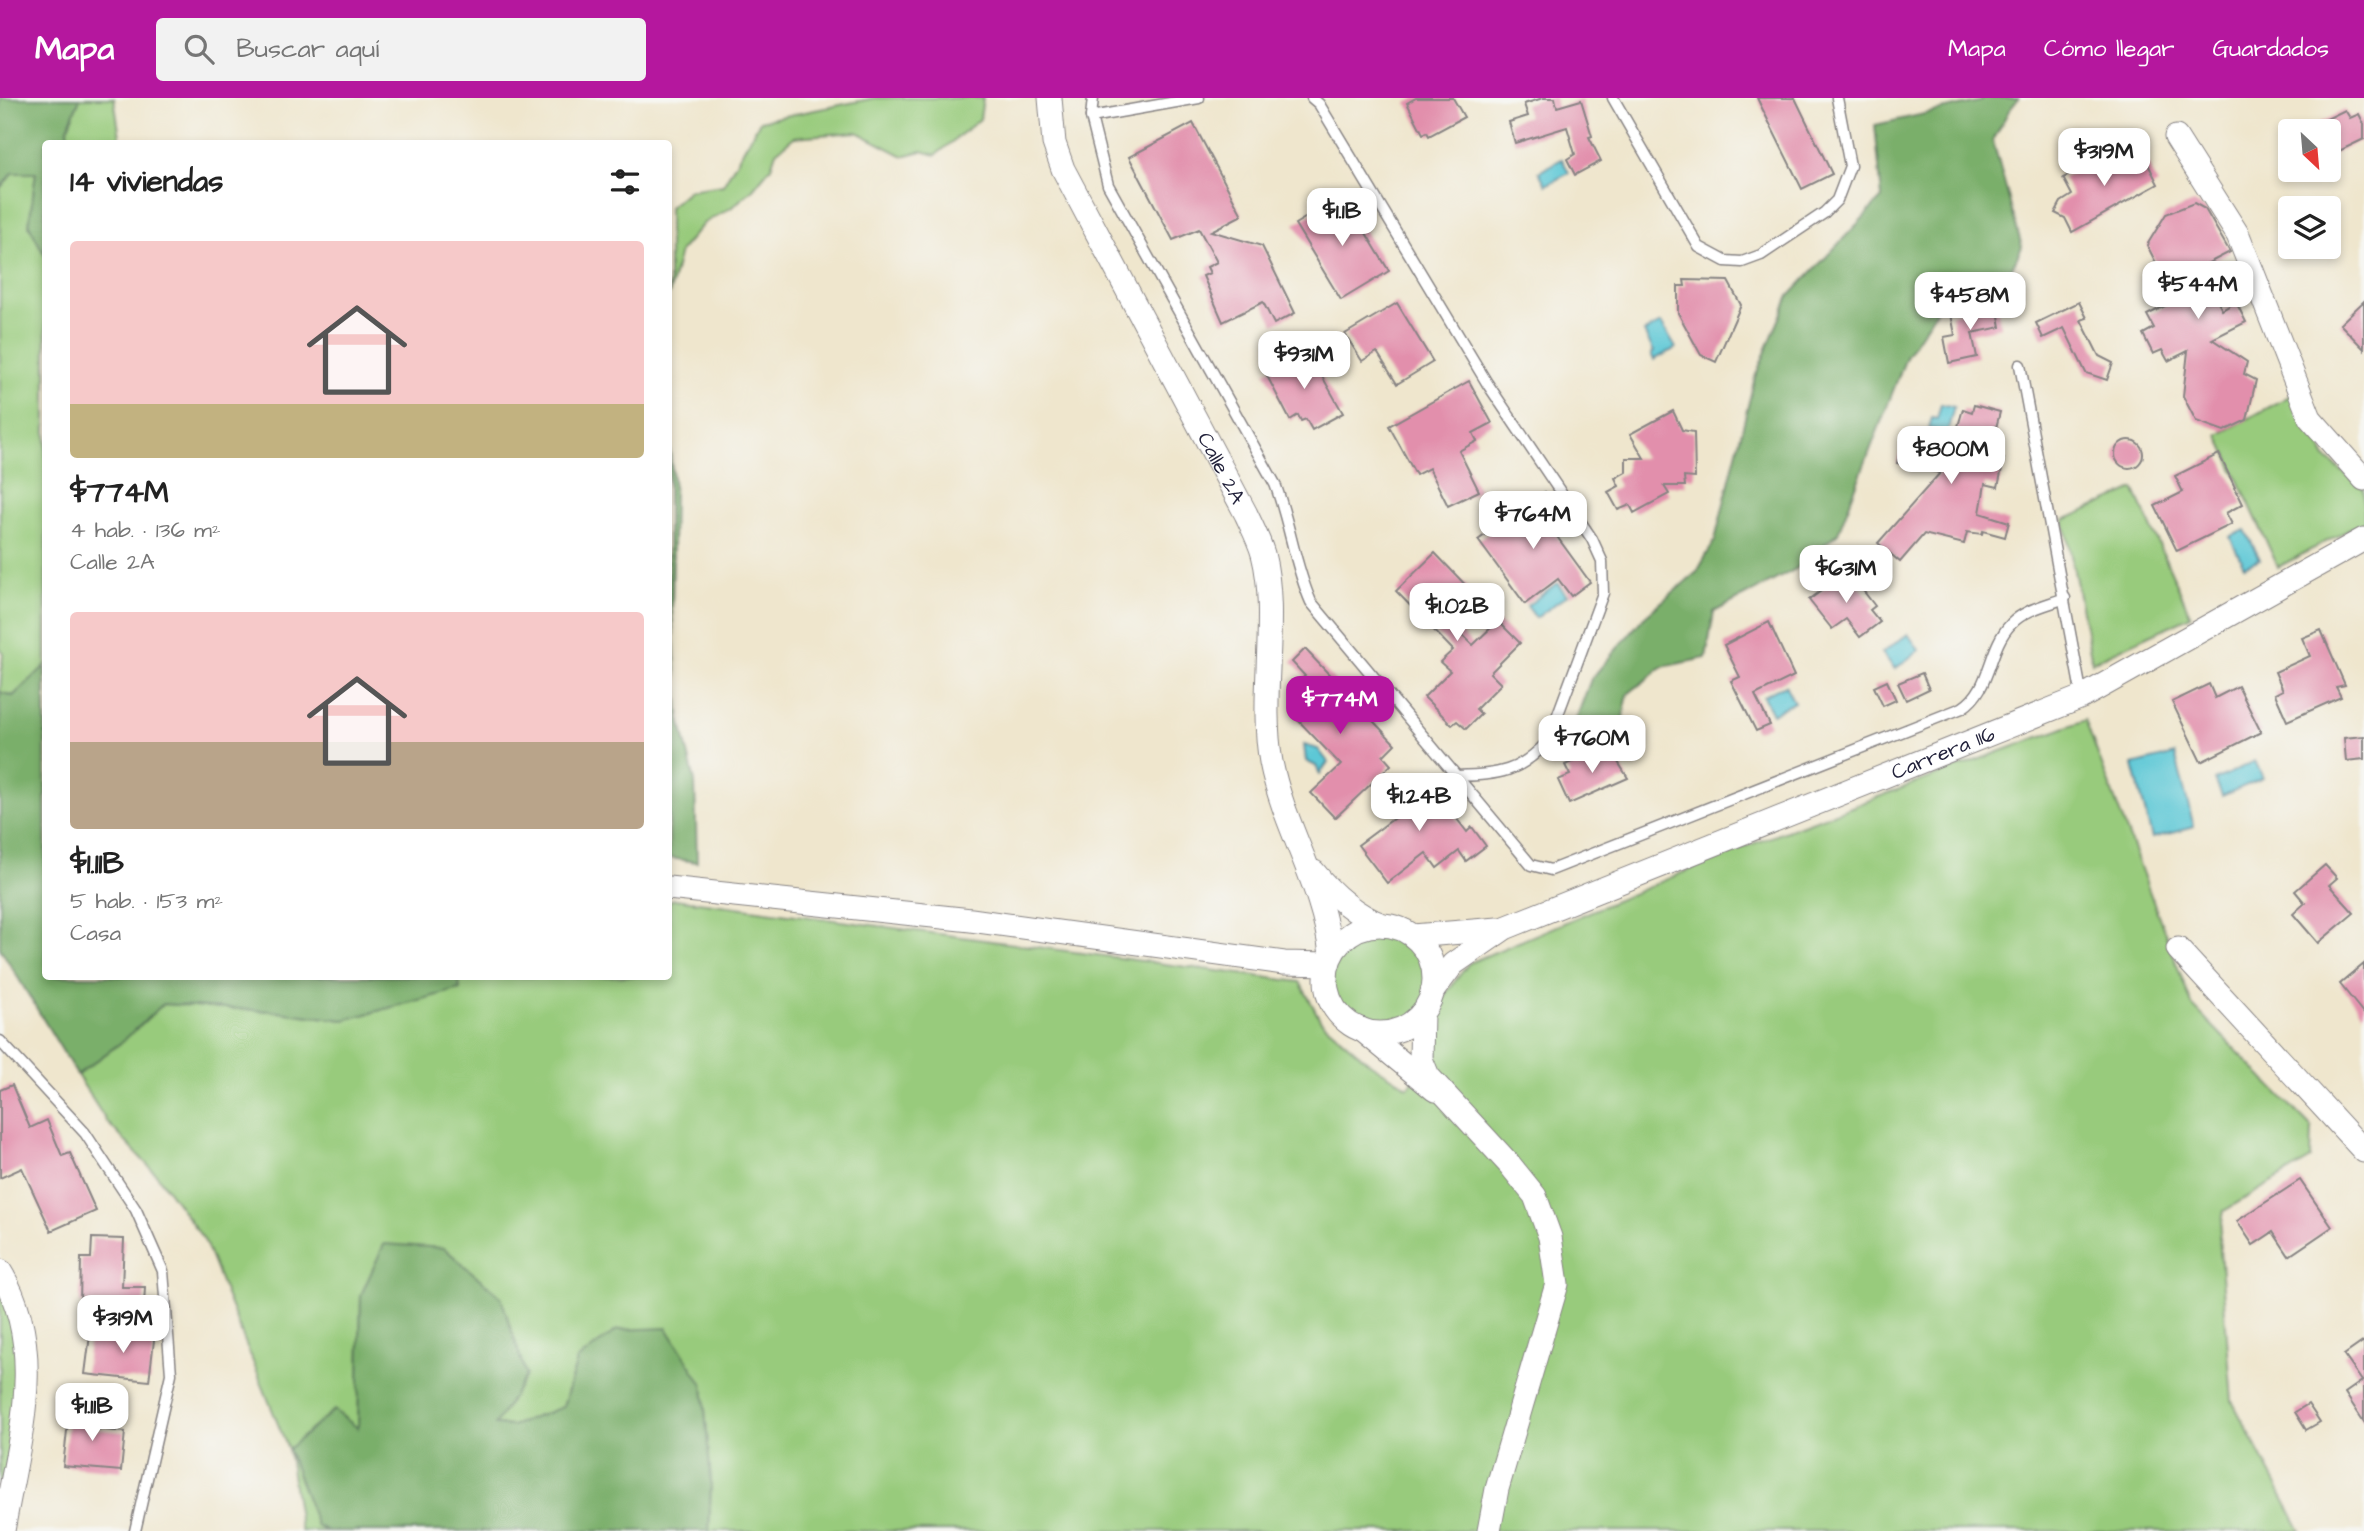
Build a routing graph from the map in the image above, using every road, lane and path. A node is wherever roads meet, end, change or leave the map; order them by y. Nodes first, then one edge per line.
1 (1050, 98) edge
2 (1093, 98) edge
3 (1199, 98) edge
4 (1311, 98) edge
5 (1613, 98) edge
6 (1837, 98) edge
7 (1091, 117) junction
8 (2176, 137) dead end
9 (2020, 365) dead end
10 (2364, 479) edge
11 (2364, 539) edge
12 (2065, 598) junction
13 (2082, 697) junction
14 (1458, 776) junction
15 (1308, 863) junction
16 (672, 888) edge
17 (1383, 925) junction
18 (1505, 928) junction
19 (1413, 936) junction
20 (2178, 949) dead end
21 (1328, 967) junction
22 (1427, 1002) junction
23 (1361, 1030) junction
24 (0, 1041) edge
25 (1443, 1095) junction
26 (2364, 1151) edge
27 (0, 1271) edge
28 (3, 1531) edge
29 (135, 1531) edge
30 (1489, 1531) edge

1 - 15 street, Calle 2A
2 - 7 lane
3 - 7 lane
4 - 14 lane
5 - 6 lane
7 - 14 lane
8 - 10 street
9 - 12 lane
11 - 13 street, Carrera 116
12 - 13 lane
12 - 14 lane
13 - 18 street, Carrera 116
15 - 17 street, Calle 2A
15 - 21 street, Calle 2A
16 - 21 street
17 - 19 street
17 - 21 street
18 - 19 street, Carrera 116
18 - 22 street, Carrera 116
19 - 22 street
20 - 26 street
21 - 23 street
22 - 23 street
22 - 25 street
23 - 25 street
24 - 29 lane
25 - 30 street
27 - 28 street

